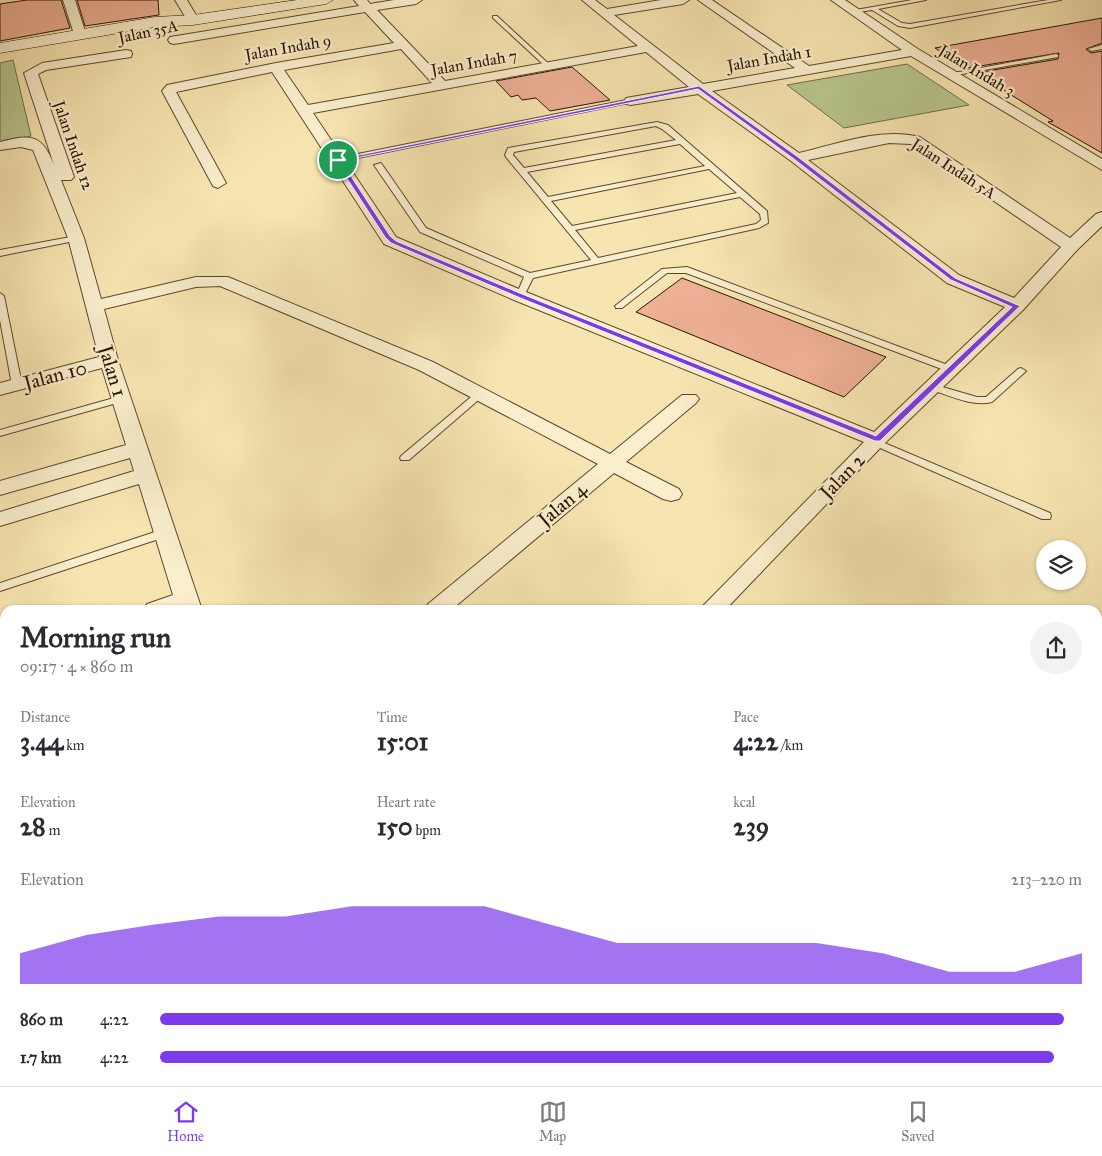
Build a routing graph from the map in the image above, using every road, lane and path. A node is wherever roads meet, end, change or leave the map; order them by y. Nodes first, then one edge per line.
1 (69, 0) edge
2 (181, 0) edge
3 (326, 0) edge
4 (416, 0) edge
5 (588, 0) edge
6 (684, 0) edge
7 (704, 0) edge
8 (836, 0) edge
9 (923, 0) edge
10 (1058, 0) edge
11 (364, 4) edge
12 (873, 8) junction
13 (853, 11) junction
14 (604, 13) junction
15 (495, 17) dead end
16 (193, 20) junction
17 (80, 34) junction
18 (174, 40) dead end
19 (404, 45) junction
20 (1102, 47) edge
21 (0, 48) edge
22 (648, 48) junction
23 (1091, 49) dead end
24 (913, 52) junction
25 (126, 54) dead end
26 (1056, 56) dead end
27 (0, 59) edge
28 (548, 66) junction
29 (276, 67) junction
30 (806, 70) junction
31 (951, 74) junction
32 (442, 85) junction
33 (699, 88) junction
34 (631, 101) joint
35 (306, 110) junction
36 (680, 142) junction
37 (0, 146) edge
38 (796, 158) junction
39 (338, 160) junction
40 (378, 165) dead end
41 (1102, 165) edge
42 (709, 167) junction
43 (521, 171) junction
44 (218, 183) dead end
45 (740, 195) junction
46 (545, 200) junction
47 (1102, 216) edge
48 (569, 229) junction
49 (76, 238) junction
50 (1071, 246) junction
51 (0, 253) edge
52 (596, 261) junction
53 (529, 276) junction
54 (0, 296) edge
55 (520, 296) junction
56 (93, 306) junction
57 (618, 306) dead end
58 (1017, 306) junction
59 (109, 360) junction
60 (950, 369) junction
61 (1021, 371) dead end
62 (8, 387) edge
63 (932, 387) junction
64 (480, 394) junction
65 (689, 399) dead end
66 (121, 400) junction
67 (0, 432) edge
68 (876, 441) junction
69 (137, 449) junction
70 (405, 458) dead end
71 (610, 463) junction
72 (145, 475) junction
73 (0, 488) edge
74 (671, 494) dead end
75 (1046, 516) dead end
76 (0, 519) edge
77 (164, 533) junction
78 (0, 587) edge
79 (188, 605) edge
80 (442, 605) edge
81 (716, 605) edge

1 - 17 street
2 - 16 street
3 - 16 street
4 - 11 street
5 - 14 street
6 - 14 street
7 - 30 street
8 - 13 street, Jalan Indah 3
9 - 12 lane
10 - 12 lane
11 - 18 street
11 - 19 street
12 - 13 lane
13 - 24 street, Jalan Indah 3
14 - 22 street
15 - 28 lane
16 - 17 street, Jalan 35A
16 - 27 street, Jalan 35A
17 - 21 street, Jalan 35A
19 - 29 street, Jalan Indah 9
19 - 32 street
20 - 23 lane
22 - 28 street, Jalan Indah 7
22 - 33 street
24 - 30 street, Jalan Indah 1
24 - 31 street, Jalan Indah 3
25 - 49 street, Jalan Indah 12
26 - 31 lane
28 - 32 street, Jalan Indah 7
29 - 35 street
29 - 44 street, Jalan Indah 9
30 - 33 street, Jalan Indah 1
31 - 41 street, Jalan Indah 3
32 - 35 street, Jalan Indah 7
33 - 34 street, Jalan Indah 1
33 - 38 street
34 - 39 lane
35 - 39 street
36 - 42 lane
36 - 43 lane
36 - 43 lane
37 - 49 street, Jalan 1
38 - 50 street, Jalan Indah 5A
38 - 58 street
39 - 55 street
40 - 53 lane
42 - 45 lane
42 - 46 lane
43 - 46 lane
45 - 48 lane
45 - 52 lane
46 - 48 lane
47 - 50 street, Jalan 2
48 - 52 lane
49 - 51 lane
49 - 56 street, Jalan 1
50 - 58 street, Jalan 2
52 - 53 lane
53 - 55 lane
54 - 62 lane
55 - 68 street
56 - 59 street, Jalan 1
56 - 64 street
57 - 60 lane
58 - 60 street, Jalan 2
59 - 62 street, Jalan 10
59 - 66 street, Jalan 1
60 - 63 street, Jalan 2
61 - 63 lane
63 - 68 street, Jalan 2
64 - 70 lane
64 - 71 street
65 - 71 street, Jalan 4
66 - 67 lane
66 - 69 street, Jalan 1
68 - 75 lane
68 - 81 street, Jalan 2
69 - 72 street, Jalan 1
69 - 73 street
71 - 74 street
71 - 80 street, Jalan 4
72 - 76 street
72 - 77 street, Jalan 1
77 - 78 lane
77 - 79 street, Jalan 1

